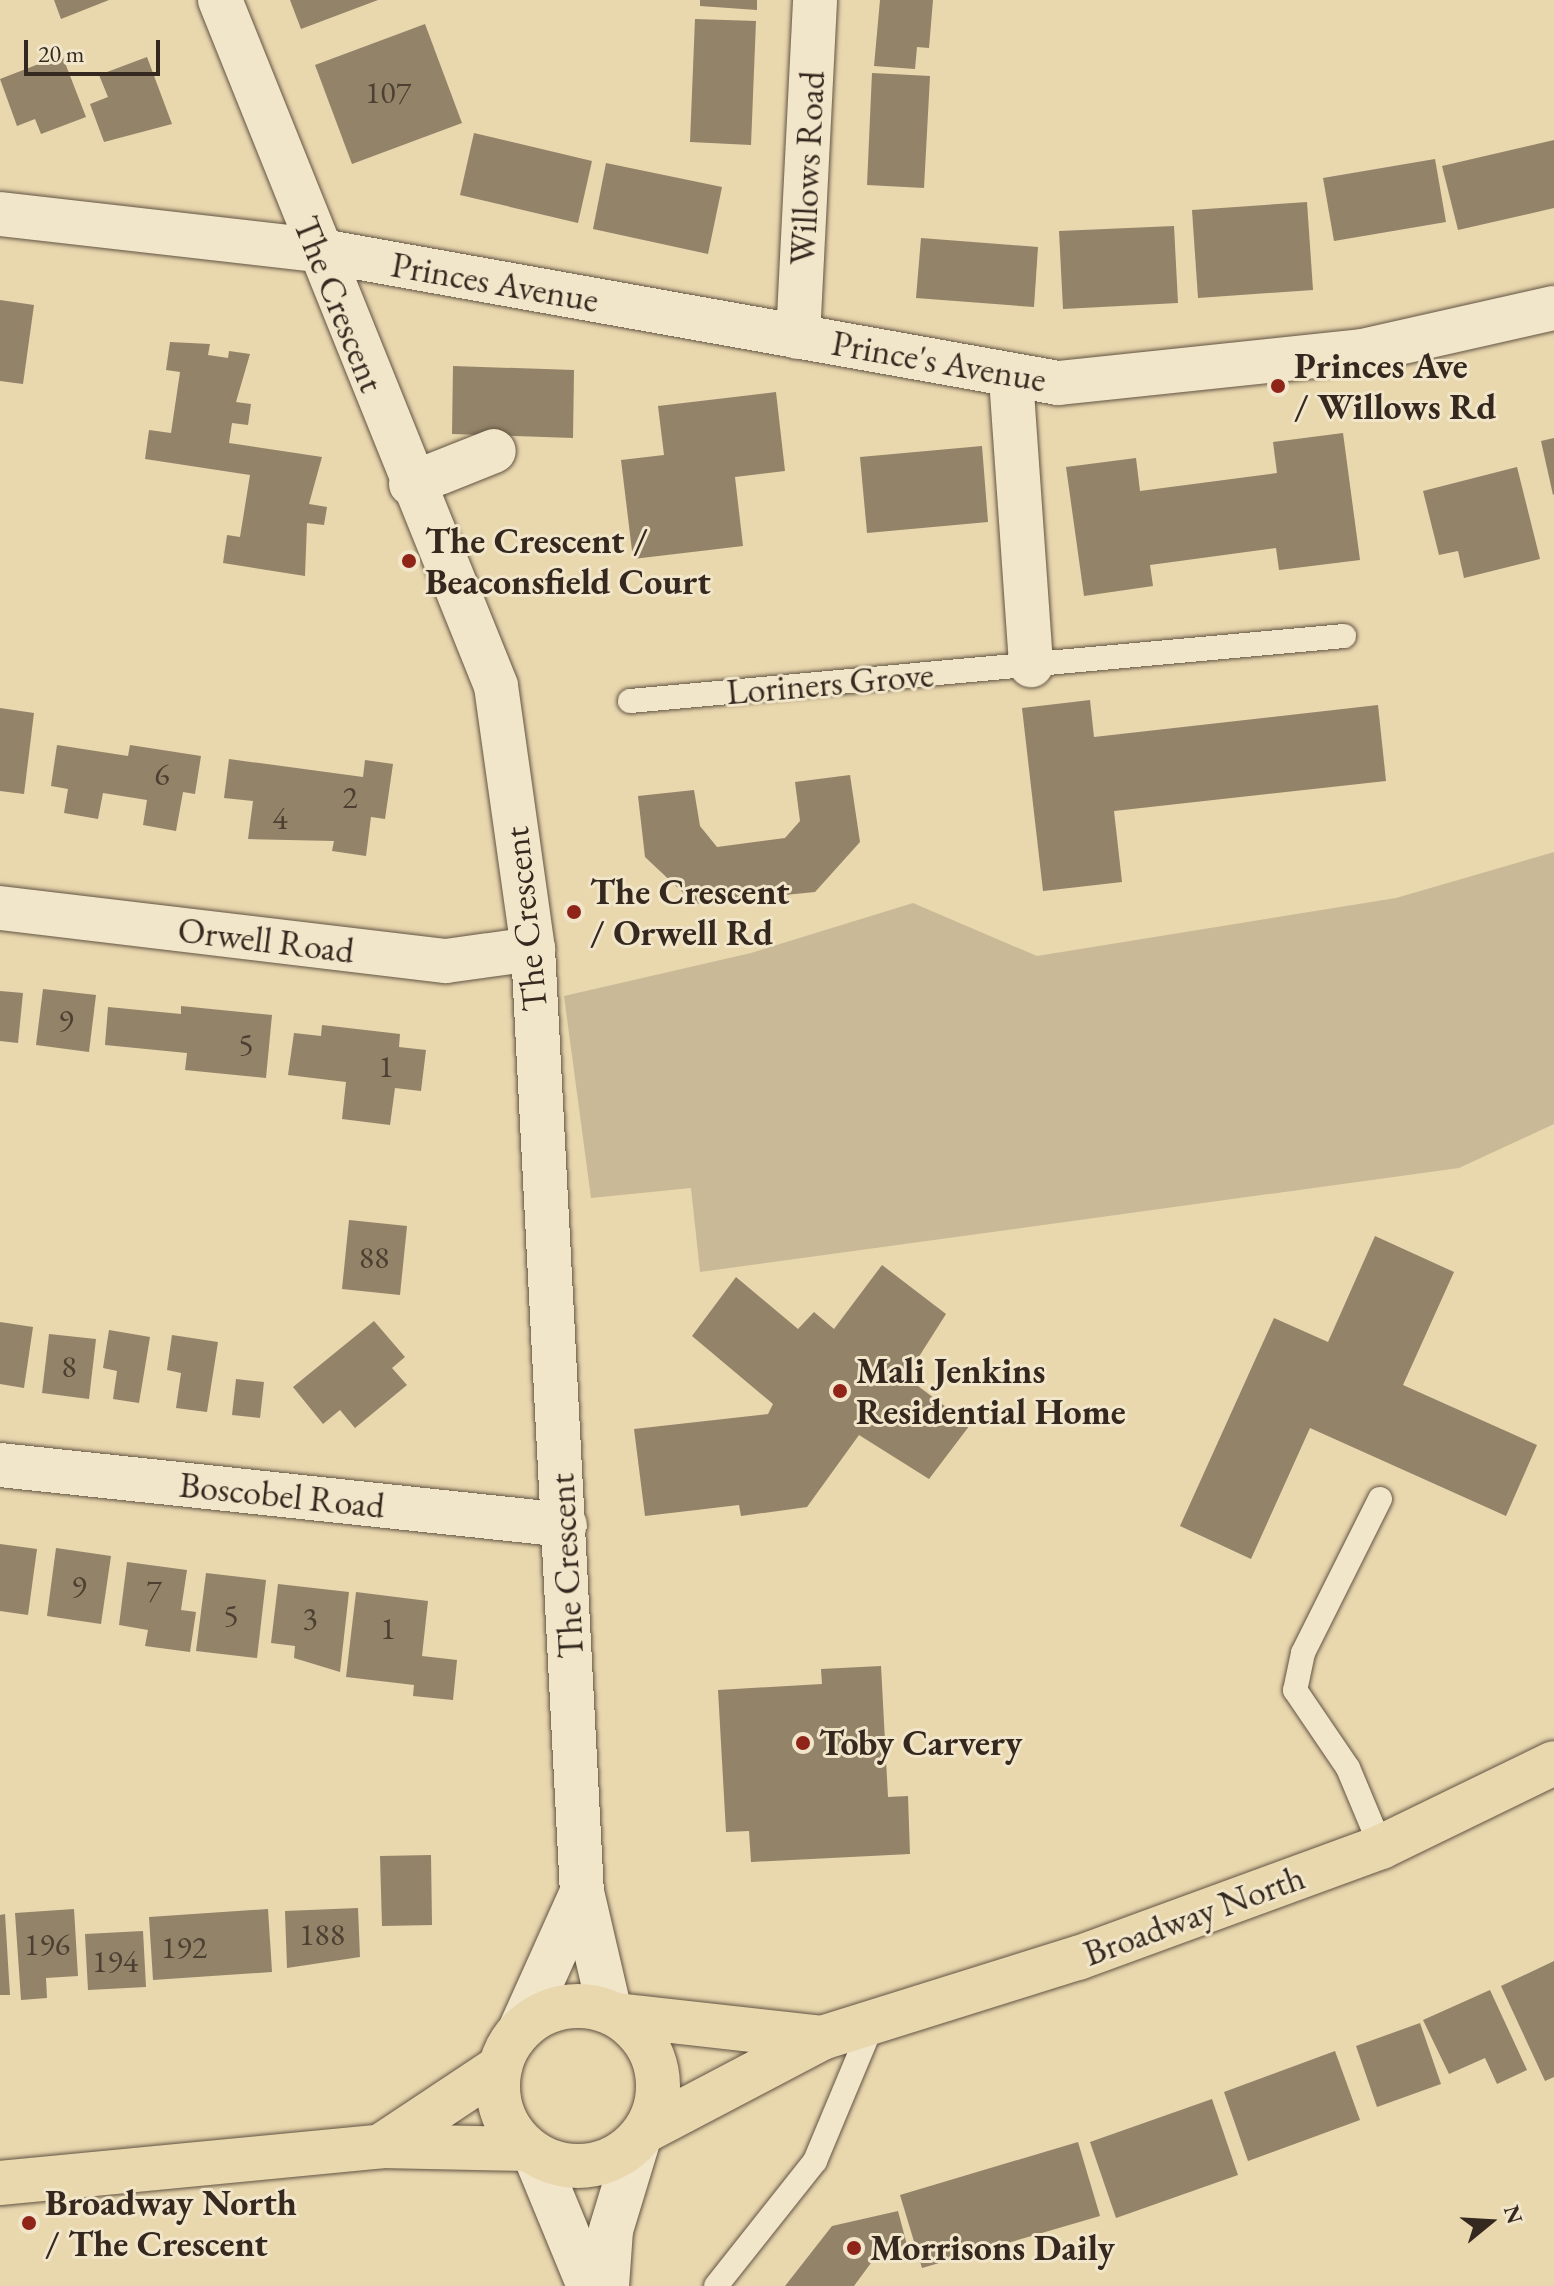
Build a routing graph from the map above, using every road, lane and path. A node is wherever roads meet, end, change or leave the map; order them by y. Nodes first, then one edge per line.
1 (220, 0) edge
2 (815, 0) edge
3 (0, 214) edge
4 (316, 250) junction
5 (1554, 308) edge
6 (798, 337) junction
7 (1011, 378) junction
8 (494, 451) dead end
9 (411, 484) junction
10 (1344, 636) dead end
11 (1031, 665) junction
12 (630, 701) dead end
13 (0, 908) edge
14 (533, 949) junction
15 (0, 1465) edge
16 (1380, 1499) dead end
17 (565, 1525) junction
18 (1554, 1763) edge
19 (1381, 1847) junction
20 (582, 1892) junction
21 (614, 2014) junction
22 (872, 2025) junction
23 (822, 2038) junction
24 (510, 2048) junction
25 (642, 2134) junction
26 (381, 2146) junction
27 (532, 2152) junction
28 (0, 2183) edge
29 (589, 2286) edge
30 (607, 2286) edge
31 (716, 2286) edge

1 - 4 street, The Crescent
2 - 6 street, Willows Road
3 - 4 street, Princes Avenue
4 - 6 street, Princes Avenue
4 - 9 street, The Crescent
5 - 7 street, Prince's Avenue
6 - 7 street, Prince's Avenue
7 - 11 street
8 - 9 street
9 - 14 street, The Crescent
10 - 11 lane, Loriners Grove
11 - 12 lane, Loriners Grove
13 - 14 street, Orwell Road
14 - 17 street, The Crescent
15 - 17 street, Boscobel Road
16 - 19 lane
17 - 20 street, The Crescent
18 - 19 highway, Broadway North
19 - 22 highway, Broadway North
20 - 21 street, The Crescent
20 - 24 street, The Crescent
21 - 23 highway, Broadway North
21 - 24 highway
21 - 25 highway
22 - 23 highway, Broadway North
22 - 31 lane
23 - 25 highway, Broadway North
24 - 26 highway
24 - 27 highway
25 - 27 highway
25 - 30 street
26 - 27 highway
26 - 28 highway
27 - 29 street

